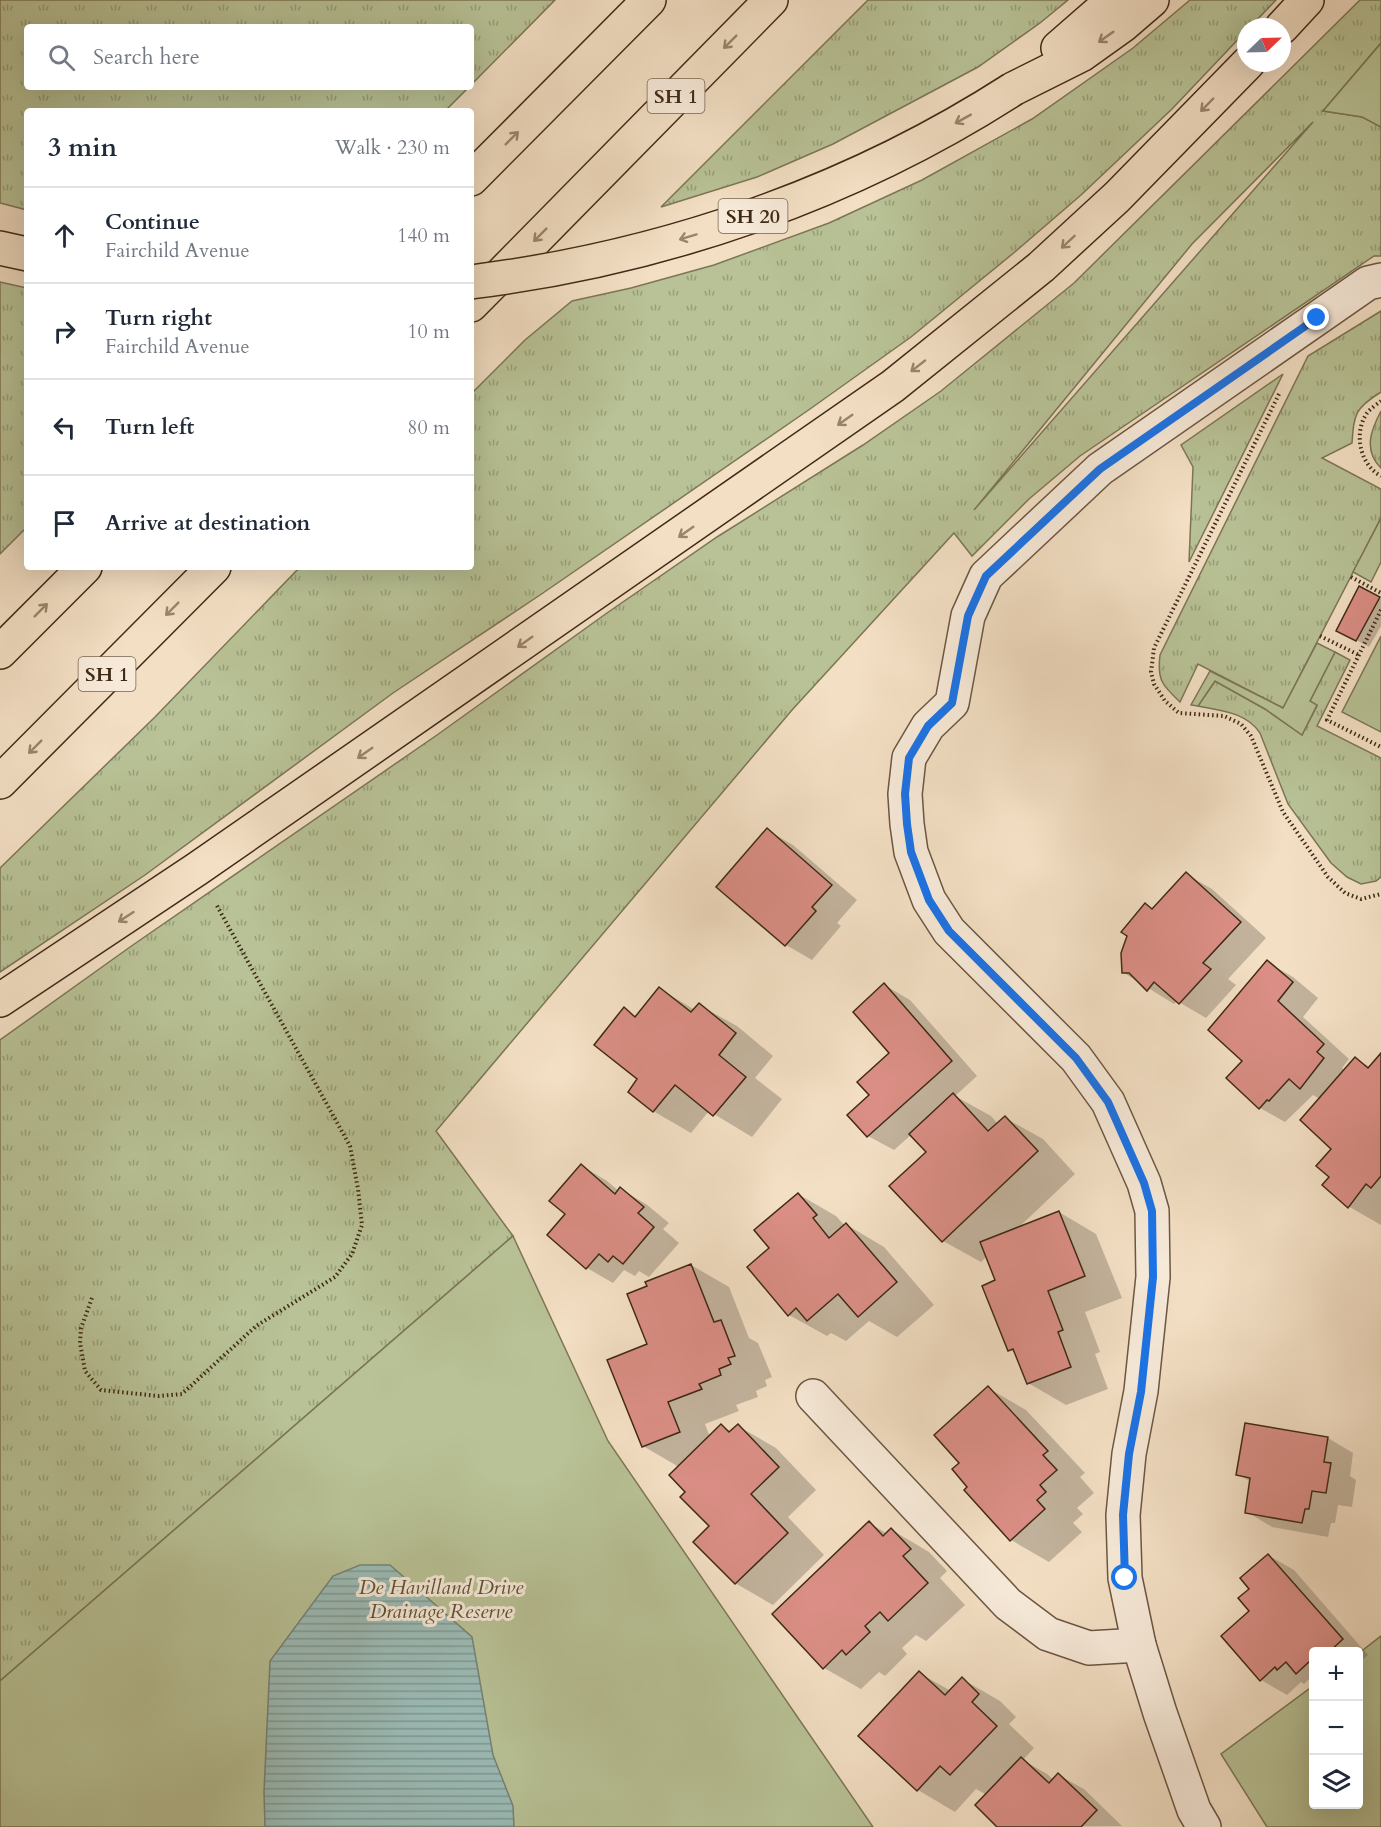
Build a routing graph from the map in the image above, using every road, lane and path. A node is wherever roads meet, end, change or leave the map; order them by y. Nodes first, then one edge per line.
1 (649, 0) edge
2 (771, 0) edge
3 (1113, 0) edge
4 (1152, 0) edge
5 (1306, 0) edge
6 (1290, 18) edge
7 (1239, 72) edge
8 (1013, 88) junction
9 (474, 176) edge
10 (0, 248) edge
11 (24, 253) edge
12 (1381, 280) edge
13 (474, 282) edge
14 (474, 302) edge
15 (1280, 393) dead end
16 (1381, 401) edge
17 (1381, 476) edge
18 (82, 570) edge
19 (210, 570) edge
20 (1351, 577) dead end
21 (1381, 593) edge
22 (1381, 610) edge
23 (1320, 636) dead end
24 (0, 652) edge
25 (1359, 655) junction
26 (1381, 747) edge
27 (0, 782) edge
28 (197, 869) junction
29 (1381, 894) edge
30 (0, 1000) edge
31 (92, 1298) dead end
32 (813, 1396) dead end
33 (1139, 1645) junction
34 (1204, 1827) edge

9 -> 1 highway
2 -> 14 highway, SH 1
3 - 8 highway
4 -> 8 highway
5 - 6 highway
7 -> 28 highway
8 -> 13 highway, SH 20, bridge
10 - 11 highway
12 - 33 street
15 - 29 path
16 - 17 path
24 -> 18 highway
19 -> 27 highway, SH 1
20 - 21 path
22 - 25 path
23 - 25 path
25 - 26 path
28 -> 30 highway
28 - 31 path
32 - 33 street
33 - 34 street

